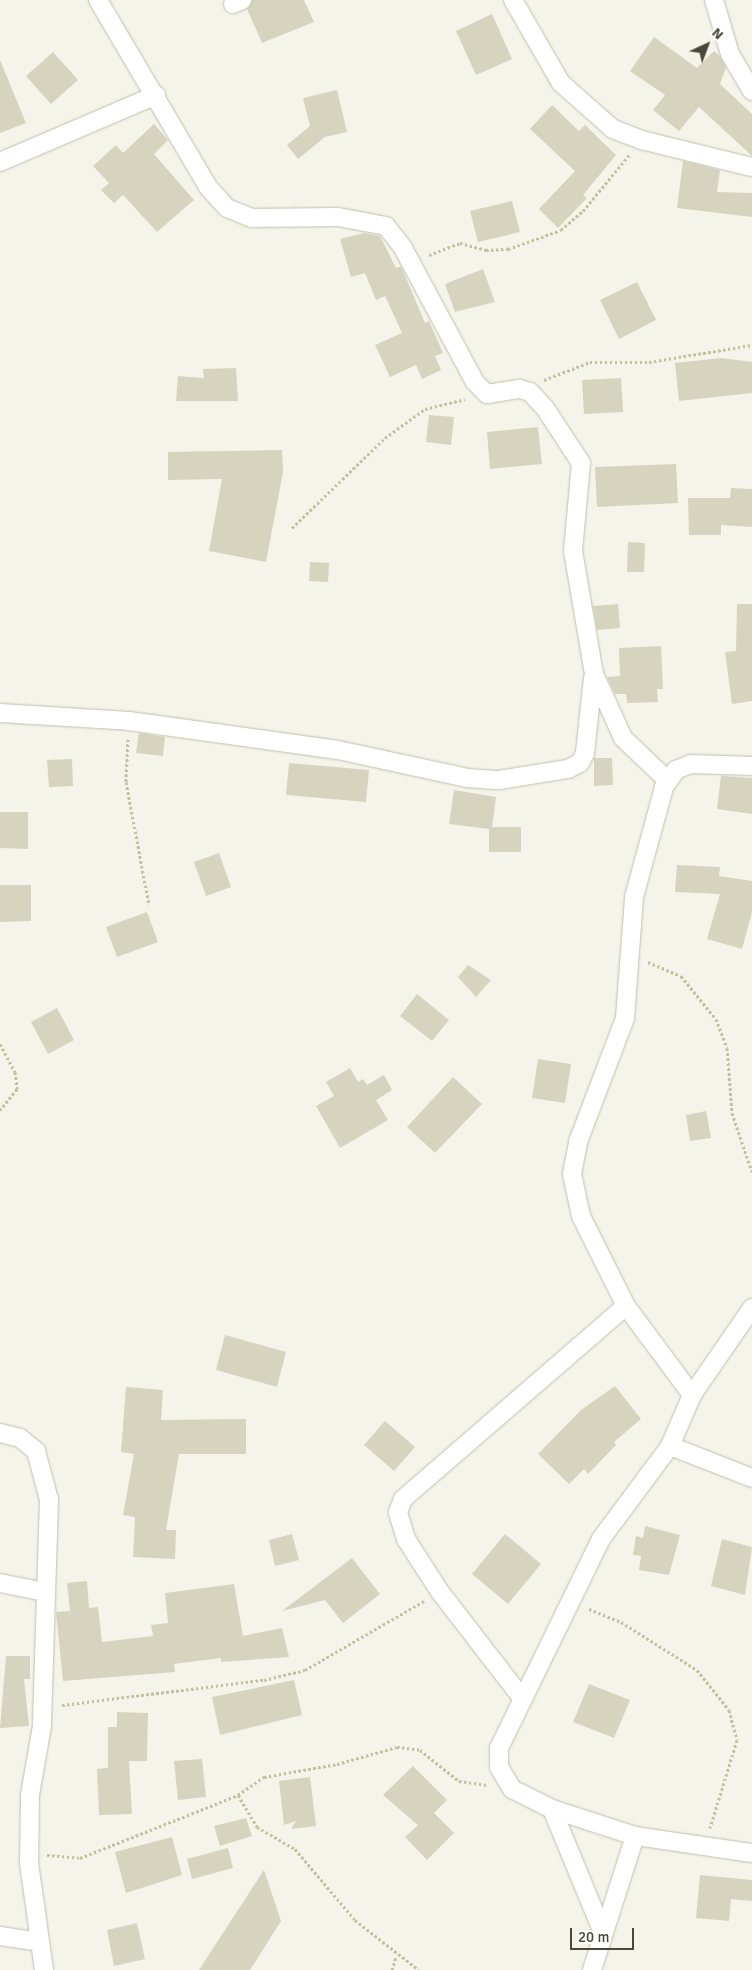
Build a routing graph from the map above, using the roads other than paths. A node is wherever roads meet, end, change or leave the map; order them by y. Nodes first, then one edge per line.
1 (98, 0) edge
2 (513, 0) edge
3 (714, 0) edge
4 (752, 91) edge
5 (156, 95) junction
6 (0, 162) edge
7 (752, 167) edge
8 (594, 674) junction
9 (0, 713) edge
10 (752, 766) edge
11 (668, 781) junction
12 (626, 1306) junction
13 (752, 1308) edge
14 (692, 1395) junction
15 (0, 1433) edge
16 (670, 1446) junction
17 (752, 1478) edge
18 (0, 1583) edge
19 (45, 1592) junction
20 (522, 1698) junction
21 (552, 1809) junction
22 (635, 1836) junction
23 (752, 1853) edge
24 (603, 1932) junction
25 (0, 1936) edge
26 (40, 1942) junction
27 (44, 1970) edge
28 (592, 1970) edge

1 - 5 street
2 - 7 street
3 - 4 street
5 - 6 street
5 - 8 street
8 - 9 street
8 - 11 street
10 - 11 street
11 - 12 street
12 - 14 street
12 - 20 street
13 - 14 street
14 - 16 street
15 - 19 street
16 - 17 street
16 - 20 street
18 - 19 street
19 - 26 street
20 - 21 street
21 - 22 street
21 - 24 street
22 - 23 street
22 - 24 street
24 - 28 street
25 - 26 street
26 - 27 street

